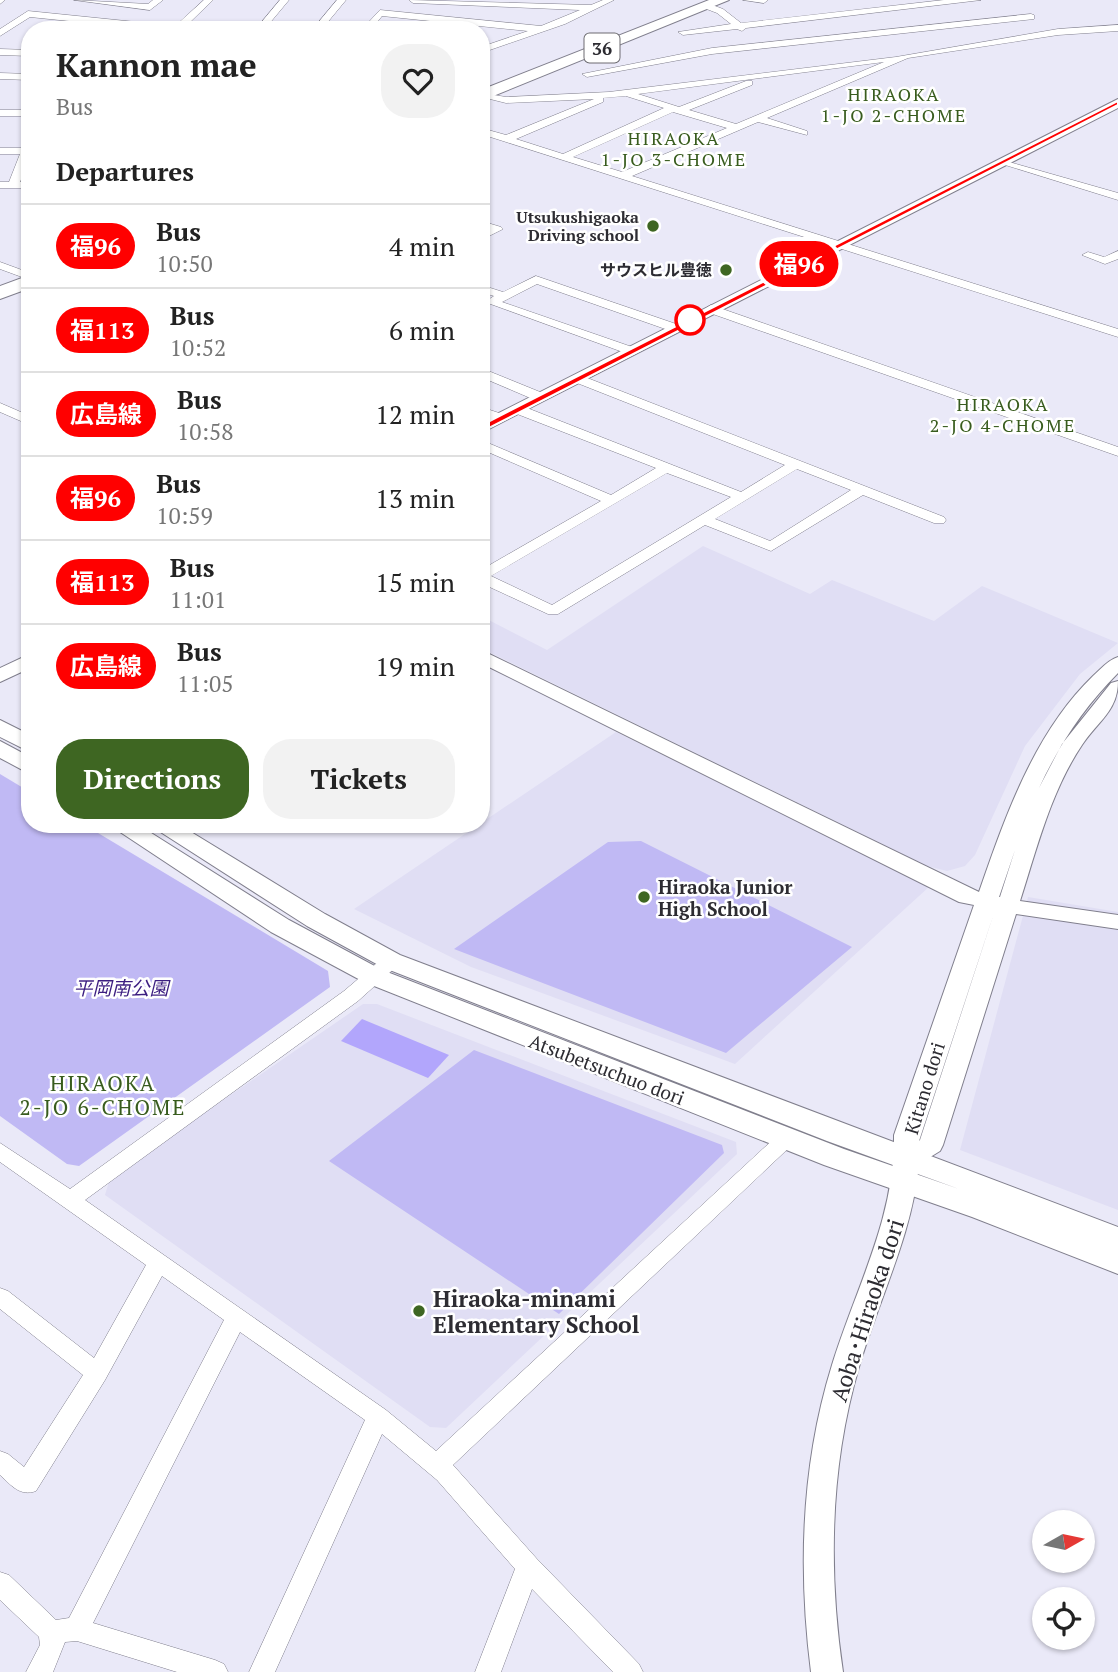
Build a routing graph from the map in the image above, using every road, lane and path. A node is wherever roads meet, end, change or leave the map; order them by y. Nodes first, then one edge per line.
1 (78, 0) edge
2 (159, 0) edge
3 (209, 0) edge
4 (285, 0) edge
5 (342, 0) edge
6 (414, 0) edge
7 (610, 0) edge
8 (747, 0) edge
9 (764, 0) edge
10 (977, 0) edge
11 (450, 1) edge
12 (715, 3) edge
13 (889, 5) edge
14 (592, 8) junction
15 (1031, 17) dead end
16 (440, 18) junction
17 (79, 19) junction
18 (76, 21) edge
19 (90, 21) edge
20 (186, 21) edge
21 (267, 21) edge
22 (323, 21) edge
23 (374, 21) edge
24 (468, 21) edge
25 (490, 23) edge
26 (978, 23) junction
27 (739, 25) junction
28 (1118, 28) edge
29 (541, 29) junction
30 (919, 30) junction
31 (682, 32) dead end
32 (0, 33) edge
33 (490, 40) edge
34 (1001, 40) junction
35 (505, 42) junction
36 (761, 46) junction
37 (490, 47) edge
38 (0, 52) edge
39 (21, 53) edge
40 (906, 56) junction
41 (587, 74) dead end
42 (760, 75) junction
43 (0, 76) edge
44 (15, 76) junction
45 (21, 76) edge
46 (0, 85) edge
47 (490, 93) edge
48 (624, 93) junction
49 (608, 95) junction
50 (490, 97) edge
51 (1118, 103) edge
52 (676, 109) junction
53 (0, 113) edge
54 (21, 113) edge
55 (758, 119) junction
56 (737, 128) junction
57 (803, 132) dead end
58 (490, 134) edge
59 (506, 139) junction
60 (0, 151) edge
61 (21, 154) edge
62 (564, 158) junction
63 (1006, 162) junction
64 (21, 168) edge
65 (622, 176) junction
66 (13, 185) junction
67 (21, 185) edge
68 (0, 186) edge
69 (1118, 197) edge
70 (837, 245) junction
71 (1118, 254) edge
72 (1087, 255) dead end
73 (0, 265) edge
74 (21, 275) edge
75 (21, 283) edge
76 (490, 291) edge
77 (0, 293) edge
78 (504, 296) junction
79 (711, 309) junction
80 (675, 327) junction
81 (1118, 333) edge
82 (631, 351) junction
83 (490, 376) edge
84 (577, 378) junction
85 (540, 397) junction
86 (0, 407) edge
87 (517, 409) junction
88 (490, 414) edge
89 (21, 417) edge
90 (500, 418) junction
91 (490, 423) edge
92 (490, 448) edge
93 (1118, 452) edge
94 (796, 464) junction
95 (667, 467) junction
96 (861, 490) junction
97 (742, 497) junction
98 (612, 501) junction
99 (704, 520) junction
100 (939, 520) dead end
101 (490, 572) edge
102 (490, 581) edge
103 (490, 660) edge
104 (1118, 663) edge
105 (21, 665) edge
106 (0, 676) edge
107 (1118, 687) edge
108 (0, 727) edge
109 (21, 740) edge
110 (0, 748) edge
111 (21, 761) edge
112 (134, 833) edge
113 (175, 833) edge
114 (996, 903) junction
115 (1118, 913) edge
116 (1096, 919) junction
117 (1118, 922) edge
118 (382, 969) junction
119 (786, 1139) junction
120 (0, 1151) edge
121 (908, 1171) junction
122 (71, 1199) junction
123 (1118, 1239) edge
124 (159, 1261) junction
125 (1118, 1262) edge
126 (0, 1297) edge
127 (236, 1318) junction
128 (97, 1373) junction
129 (378, 1417) junction
130 (0, 1461) edge
131 (437, 1465) junction
132 (528, 1567) junction
133 (0, 1583) edge
134 (78, 1629) junction
135 (51, 1632) junction
136 (39, 1672) edge
137 (215, 1672) edge
138 (262, 1672) edge
139 (488, 1672) edge
140 (629, 1672) edge
141 (827, 1672) edge

1 - 2 street
3 - 20 street
4 - 21 street
5 - 22 street
6 - 11 street
7 - 14 street
8 - 9 street
10 - 13 street
11 - 14 street
11 - 16 street
12 - 27 street
12 - 47 highway, 36
13 - 27 street
13 - 30 street
14 - 29 street
15 - 26 street
16 - 23 street
16 - 24 street
17 - 18 street
17 - 19 street
17 - 32 street
25 - 29 street
26 - 30 street
26 - 34 street
27 - 31 street
27 - 36 street
28 - 34 street
29 - 35 street
30 - 36 street
33 - 35 street
34 - 40 street
35 - 37 street
36 - 41 street
38 - 39 street
40 - 42 street
40 - 55 street
42 - 48 street
42 - 52 street
43 - 44 street
44 - 45 street
44 - 46 street
48 - 49 street
48 - 52 street
49 - 50 street
49 - 59 street
51 - 63 street
52 - 56 street
52 - 62 street
53 - 54 street
55 - 56 street
55 - 57 street
56 - 65 street
58 - 59 street
59 - 62 street
60 - 61 street
62 - 65 street
63 - 69 street
63 - 70 street
64 - 66 street
65 - 70 street
66 - 67 street
66 - 68 street
70 - 79 street
70 - 81 street
71 - 72 street
73 - 74 street
75 - 77 highway
76 - 78 street
78 - 80 street
78 - 82 street
79 - 80 street
79 - 93 street
80 - 82 street
82 - 84 street
83 - 85 street
84 - 85 street
84 - 94 street
85 - 87 street
86 - 89 street
87 - 90 street
87 - 95 street
88 - 90 street
90 - 91 street
92 - 98 street
94 - 96 street
94 - 97 street
95 - 97 street
95 - 98 street
96 - 99 street
96 - 100 street
97 - 99 street
98 - 101 street
99 - 102 street
103 - 114 street
104 - 114 street, Kitano dori
105 - 106 street
107 - 114 street, Kitano dori
108 - 109 main road
110 - 111 main road
112 - 118 main road, Atsubetsuchuo dori
113 - 118 main road, Atsubetsuchuo dori
114 - 116 street
114 - 121 street, Kitano dori
115 - 116 street
116 - 117 street
118 - 119 main road, Atsubetsuchuo dori
118 - 121 main road, Atsubetsuchuo dori
118 - 122 street
119 - 121 main road, Atsubetsuchuo dori
119 - 131 street
120 - 122 street
121 - 123 main road, Atsubetsuchuo dori
121 - 125 main road, Atsubetsuchuo dori
121 - 141 street, Aoba･Hiraoka dori
122 - 124 street
124 - 127 street
124 - 128 street
126 - 128 street
127 - 129 street
127 - 134 street
128 - 130 street
129 - 131 street
129 - 138 street
131 - 132 street
132 - 139 street
132 - 140 street
133 - 135 street
134 - 135 street
134 - 137 street
135 - 136 street

